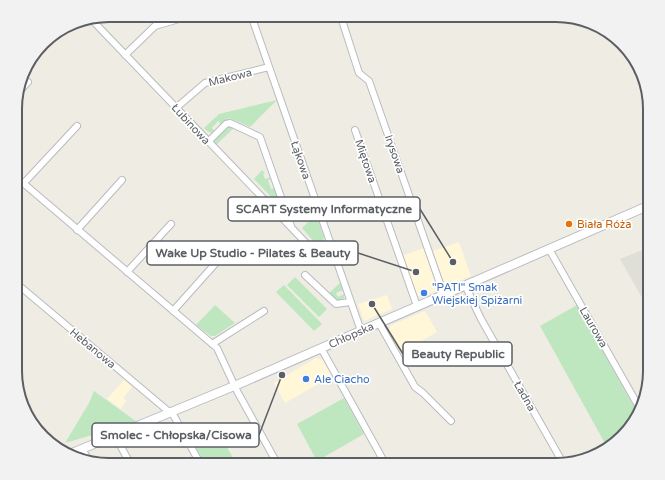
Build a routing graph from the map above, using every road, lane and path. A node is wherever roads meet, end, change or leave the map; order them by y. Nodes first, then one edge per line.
1 (169, 22) edge
2 (253, 22) edge
3 (343, 22) edge
4 (95, 23) edge
5 (125, 55) junction
6 (269, 67) junction
7 (28, 82) dead end
8 (26, 84) edge
9 (176, 108) junction
10 (77, 126) dead end
11 (355, 130) dead end
12 (208, 142) junction
13 (122, 180) dead end
14 (23, 184) joint
15 (643, 208) edge
16 (171, 224) dead end
17 (291, 228) junction
18 (77, 230) junction
19 (330, 244) junction
20 (549, 248) junction
21 (215, 264) dead end
22 (127, 272) junction
23 (305, 274) dead end
24 (465, 286) junction
25 (22, 288) edge
26 (444, 295) junction
27 (350, 302) junction
28 (417, 306) junction
29 (264, 310) dead end
30 (173, 311) junction
31 (379, 323) junction
32 (361, 331) junction
33 (212, 344) junction
34 (322, 348) junction
35 (234, 386) junction
36 (637, 402) edge
37 (170, 413) junction
38 (451, 421) dead end
39 (115, 436) junction
40 (82, 449) junction
41 (77, 451) edge
42 (85, 454) edge
43 (127, 458) edge
44 (197, 458) edge
45 (274, 458) edge
46 (382, 458) edge
47 (559, 458) edge

1 - 5 street
2 - 6 street, Łąkowa
3 - 26 street, Irysowa
4 - 5 street, Łubinowa
5 - 9 street, Łubinowa
6 - 9 street, Makowa
6 - 19 street, Łąkowa
7 - 8 street
9 - 12 street, Łubinowa
10 - 14 street
11 - 28 street, Miętowa
12 - 17 street, Łubinowa
12 - 17 street, Łubinowa
13 - 18 street
14 - 18 street
15 - 20 street, Chłopska
16 - 22 street
17 - 19 street, Łubinowa
18 - 22 street
19 - 27 street, Łąkowa
20 - 24 street, Chłopska
20 - 36 street, Laurowa
21 - 30 street
22 - 30 street
23 - 27 street
24 - 26 street, Chłopska
24 - 47 street, Ładna
25 - 37 street, Hebanowa
26 - 28 street, Chłopska
27 - 32 street, Łąkowa
28 - 31 street, Chłopska
29 - 33 street
30 - 33 street
31 - 32 street, Chłopska
31 - 38 street
32 - 34 street, Chłopska
33 - 35 street
34 - 35 street, Chłopska
34 - 46 street
35 - 37 street, Chłopska
35 - 45 street
37 - 39 street, Chłopska
37 - 44 street, Hebanowa
39 - 40 street, Chłopska
39 - 43 street
40 - 41 street, Chłopska
40 - 42 street

